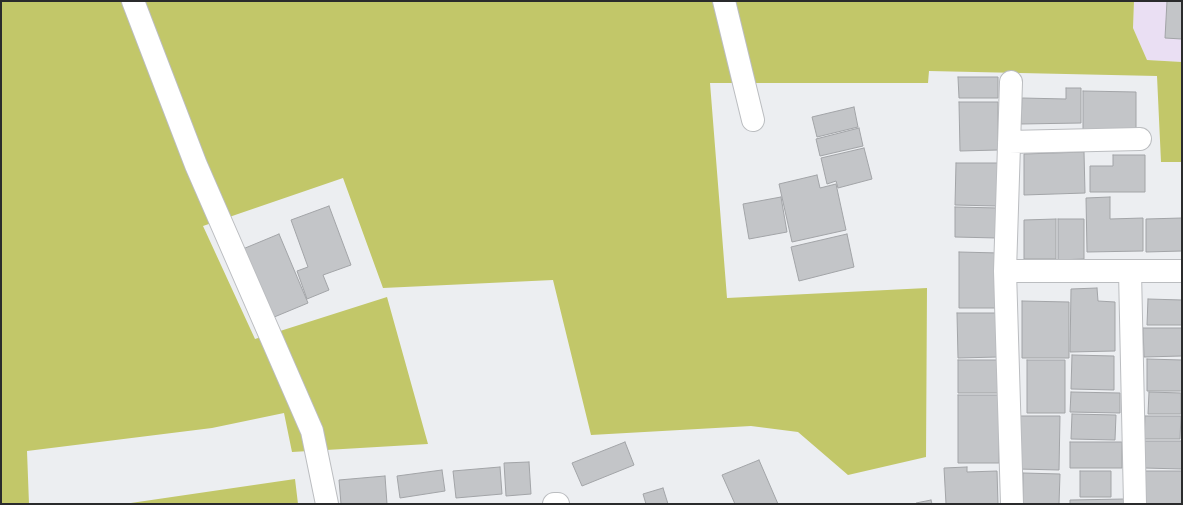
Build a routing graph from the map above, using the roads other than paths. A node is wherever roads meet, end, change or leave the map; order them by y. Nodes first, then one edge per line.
1 (133, 1) edge
2 (724, 1) edge
3 (1011, 82) dead end
4 (753, 120) dead end
5 (1140, 139) dead end
6 (1009, 142) junction
7 (1006, 271) junction
8 (1130, 271) junction
9 (1182, 271) edge
10 (327, 504) edge
11 (554, 504) edge
12 (558, 504) edge
13 (1012, 504) edge
14 (1135, 504) edge

1 - 10 street
2 - 4 street
3 - 6 street
5 - 6 street
6 - 7 street
7 - 8 street
7 - 13 street
8 - 9 street
8 - 14 street
11 - 12 street

